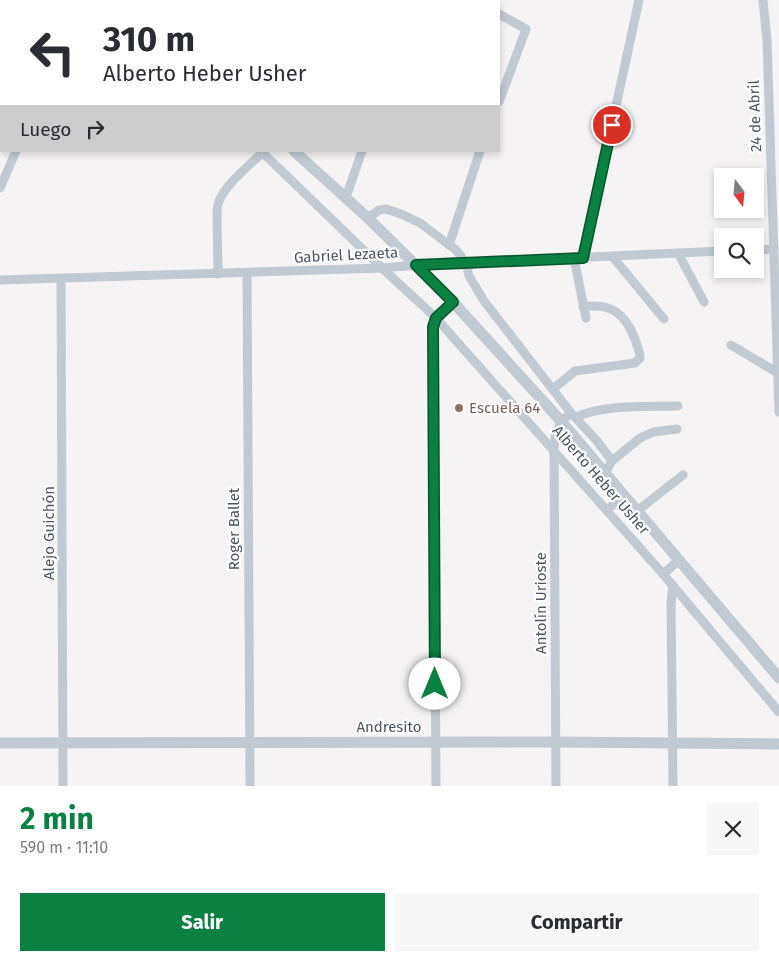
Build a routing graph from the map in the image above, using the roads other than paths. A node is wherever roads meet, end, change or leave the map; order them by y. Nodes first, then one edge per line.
1 (639, 0) edge
2 (763, 0) edge
3 (500, 15) edge
4 (500, 99) edge
5 (769, 112) junction
6 (779, 112) edge
7 (16, 152) edge
8 (263, 152) edge
9 (295, 152) edge
10 (362, 152) edge
11 (480, 152) edge
12 (0, 188) edge
13 (346, 197) junction
14 (368, 218) junction
15 (449, 245) junction
16 (774, 249) junction
17 (764, 250) edge
18 (714, 251) edge
19 (678, 253) junction
20 (612, 256) junction
21 (574, 258) junction
22 (583, 258) junction
23 (466, 263) junction
24 (416, 265) junction
25 (382, 268) junction
26 (247, 273) junction
27 (218, 274) junction
28 (61, 279) junction
29 (0, 280) edge
30 (453, 302) junction
31 (704, 302) dead end
32 (583, 307) junction
33 (436, 318) junction
34 (586, 318) dead end
35 (664, 319) dead end
36 (732, 345) dead end
37 (778, 374) junction
38 (552, 389) junction
39 (678, 406) dead end
40 (779, 412) edge
41 (574, 415) junction
42 (561, 422) junction
43 (676, 429) dead end
44 (554, 449) junction
45 (612, 461) junction
46 (605, 473) junction
47 (683, 475) dead end
48 (624, 496) junction
49 (607, 510) junction
50 (637, 511) junction
51 (679, 560) junction
52 (663, 574) junction
53 (673, 585) junction
54 (777, 673) edge
55 (778, 707) edge
56 (436, 742) junction
57 (556, 742) junction
58 (0, 743) edge
59 (64, 743) junction
60 (249, 743) junction
61 (673, 743) junction
62 (779, 744) edge
63 (64, 786) edge
64 (250, 786) edge
65 (436, 786) edge
66 (556, 786) edge
67 (674, 786) edge

1 - 22 street
2 - 5 street, 24 de Abril
3 - 4 street
5 - 6 street
5 - 16 street, 24 de Abril
7 - 12 street
8 - 25 street, Alberto Heber Usher
8 - 27 street
9 - 13 street, Alberto Heber Usher
10 - 13 street
11 - 15 street
13 - 14 street, Alberto Heber Usher
14 - 15 street
14 - 24 street, Alberto Heber Usher
15 - 23 street
16 - 17 street
16 - 37 street, 24 de Abril
18 - 19 street, Gabriel Lezaeta
19 - 20 street, Gabriel Lezaeta
19 - 31 street
20 - 22 street, Gabriel Lezaeta
20 - 35 street
21 - 22 street, Gabriel Lezaeta
21 - 23 street, Gabriel Lezaeta
21 - 32 street
23 - 24 street, Gabriel Lezaeta
23 - 38 street
24 - 25 street, Gabriel Lezaeta
24 - 30 street, Alberto Heber Usher
25 - 26 street, Gabriel Lezaeta
25 - 33 street, Alberto Heber Usher
26 - 27 street, Gabriel Lezaeta
26 - 60 street, Roger Ballet
27 - 28 street, Gabriel Lezaeta
28 - 29 street, Gabriel Lezaeta
28 - 59 street, Alejo Guichón
30 - 33 street
30 - 42 street, Alberto Heber Usher
32 - 34 street
32 - 38 street
33 - 44 street, Alberto Heber Usher
33 - 56 street
36 - 37 street
37 - 40 street, 24 de Abril
38 - 41 street
39 - 41 street
41 - 42 street
41 - 45 street
42 - 44 street, Antolín Urioste
42 - 46 street, Alberto Heber Usher
43 - 45 street
44 - 49 street, Alberto Heber Usher
44 - 57 street, Antolín Urioste
45 - 46 street
46 - 48 street, Alberto Heber Usher
47 - 50 street
48 - 49 street
48 - 50 street, Alberto Heber Usher
49 - 52 street, Alberto Heber Usher
50 - 51 street, Alberto Heber Usher
51 - 52 street
51 - 54 street, Alberto Heber Usher
52 - 53 street, Alberto Heber Usher
53 - 55 street, Alberto Heber Usher
53 - 61 street
56 - 57 street, Andresito
56 - 60 street, Andresito
56 - 65 street
57 - 61 street, Andresito
57 - 66 street, Antolín Urioste
58 - 59 street, Andresito
59 - 60 street, Andresito
59 - 63 street, Alejo Guichón
60 - 64 street, Roger Ballet
61 - 62 street, Andresito
61 - 67 street

